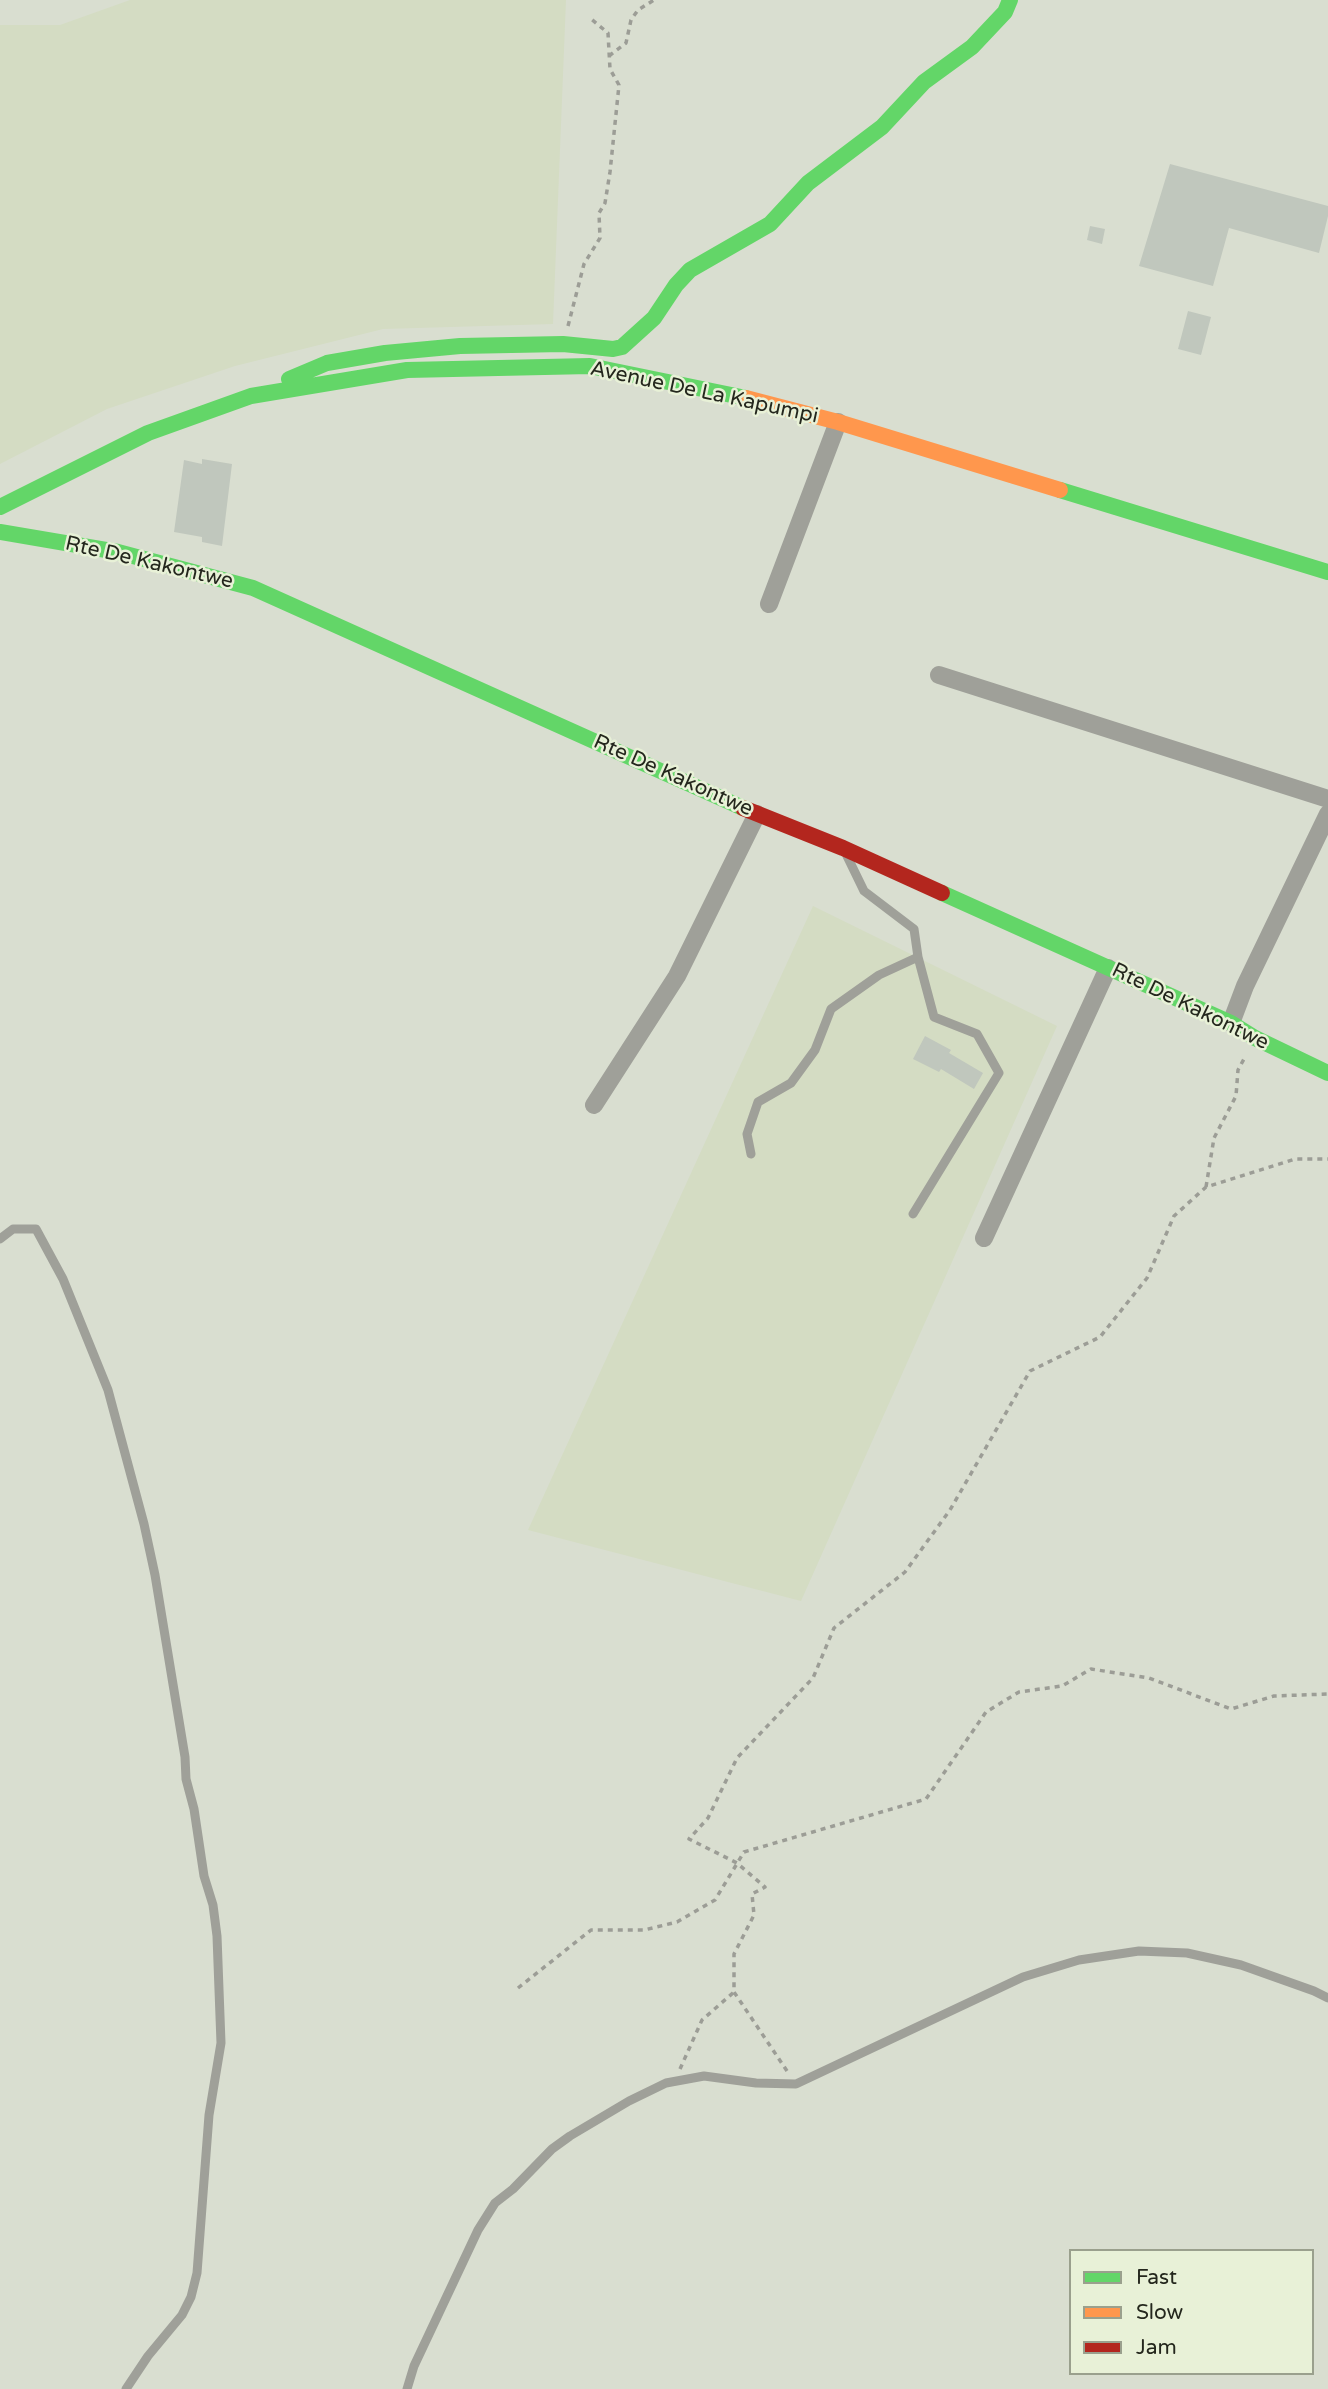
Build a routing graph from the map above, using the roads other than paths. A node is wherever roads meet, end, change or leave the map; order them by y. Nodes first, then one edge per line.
1 (1010, 0) edge
2 (251, 396) junction
3 (838, 422) junction
4 (0, 508) edge
5 (0, 532) edge
6 (1328, 572) edge
7 (769, 604) dead end
8 (939, 675) dead end
9 (1328, 799) edge
10 (757, 814) junction
11 (1328, 814) edge
12 (843, 848) junction
13 (918, 957) junction
14 (1108, 968) junction
15 (1231, 1024) junction
16 (1328, 1073) edge
17 (594, 1105) dead end
18 (751, 1154) dead end
19 (913, 1214) dead end
20 (0, 1238) edge
21 (984, 1238) dead end
22 (1328, 1998) edge
23 (126, 2389) edge
24 (407, 2389) edge

1 - 2 street
2 - 3 street, Avenue De La Kapumpi
2 - 4 street, Avenue De La Kapumpi
3 - 6 street, Avenue De La Kapumpi
3 - 7 street
5 - 10 street, Rte De Kakontwe
8 - 9 street
10 - 12 street, Rte De Kakontwe
10 - 17 street
11 - 15 street
12 - 13 lane
12 - 14 street, Rte De Kakontwe
13 - 18 lane
13 - 19 lane
14 - 15 street, Rte De Kakontwe
14 - 21 street
15 - 16 street, Rte De Kakontwe
20 - 23 lane
22 - 24 lane

